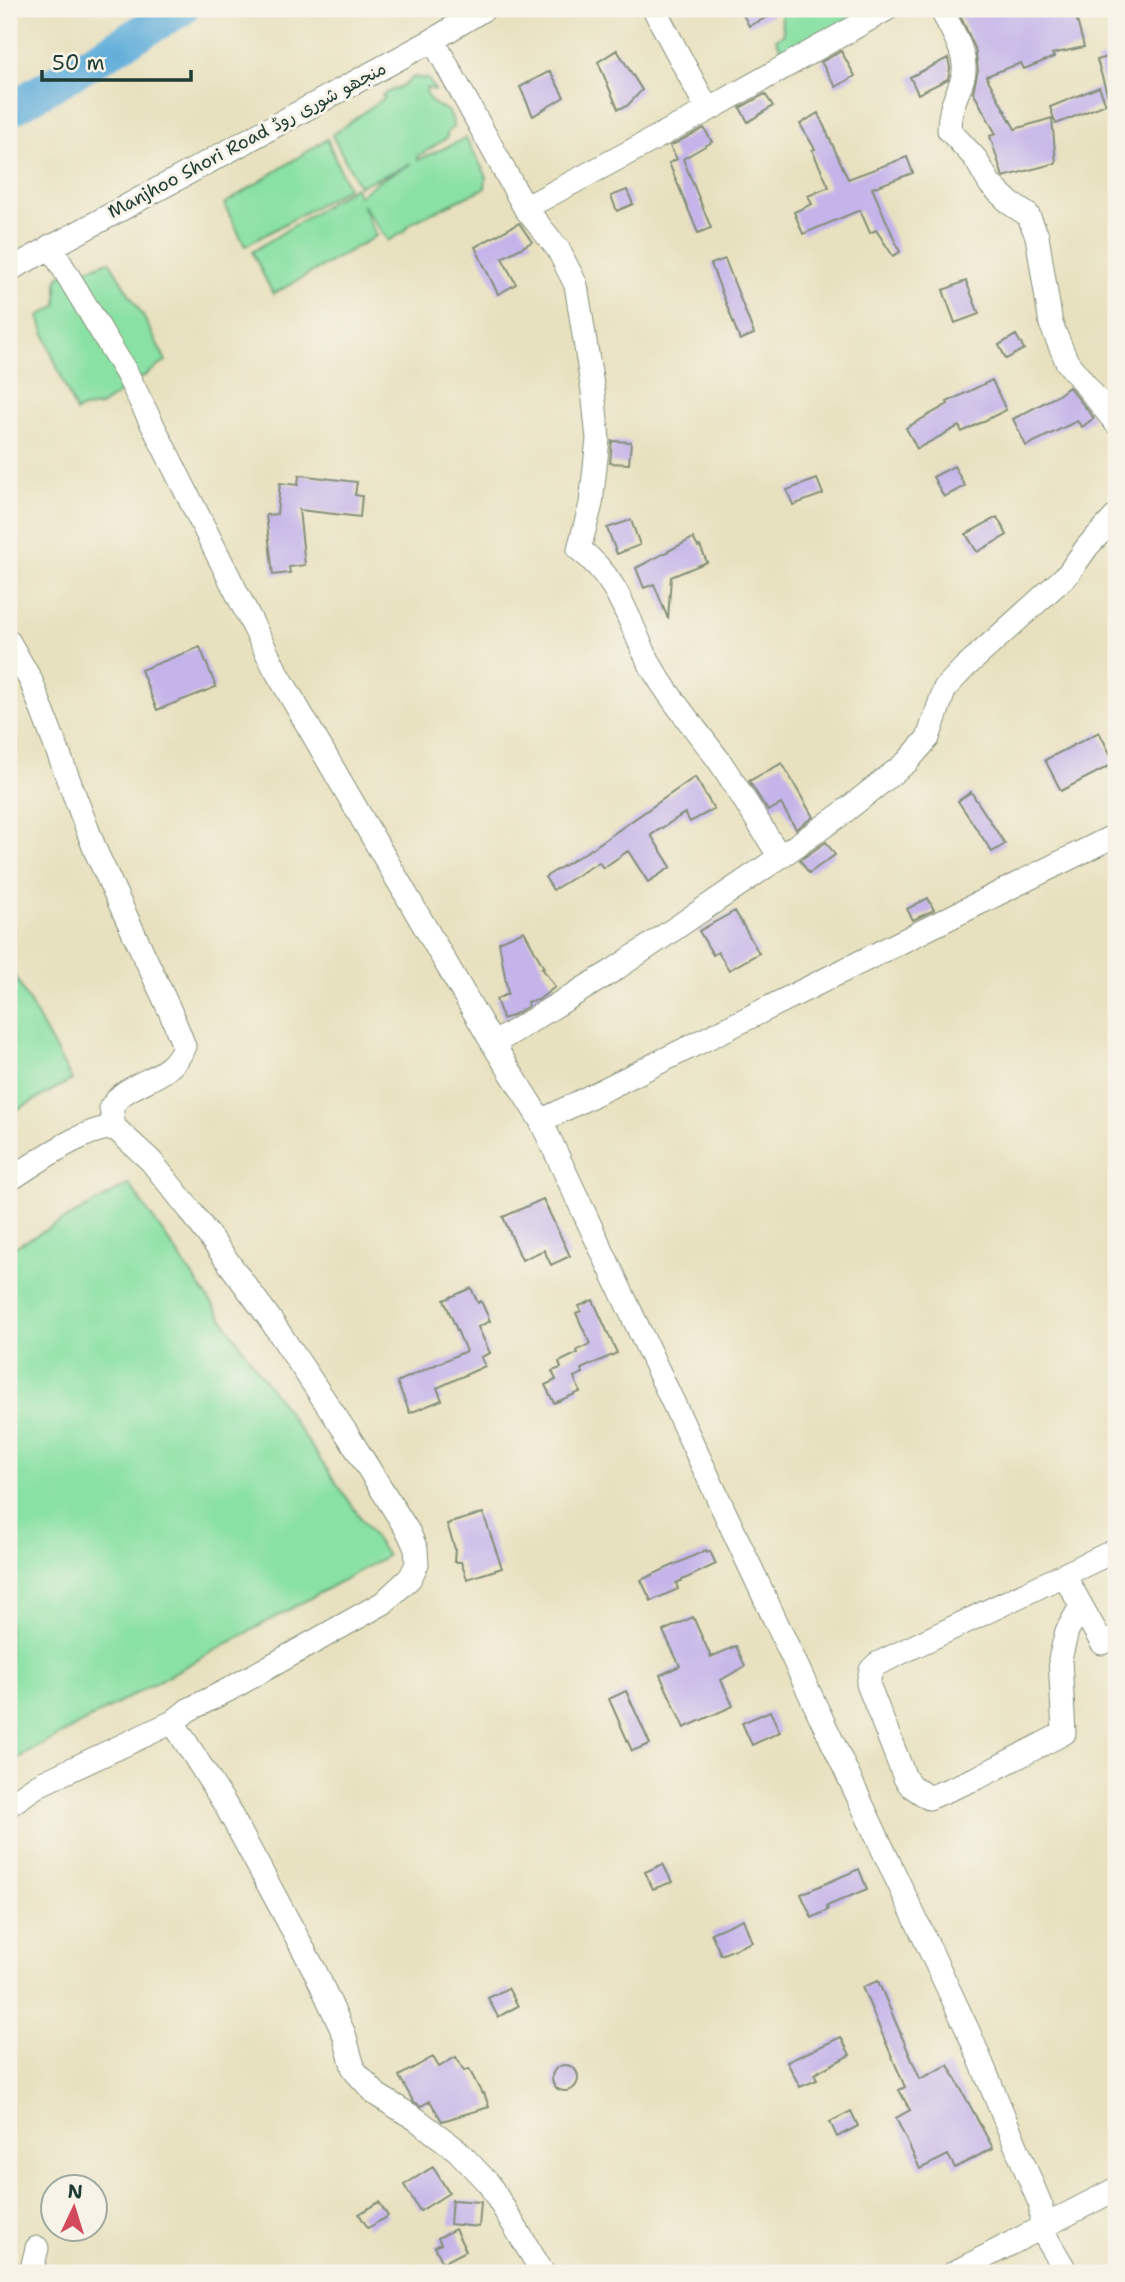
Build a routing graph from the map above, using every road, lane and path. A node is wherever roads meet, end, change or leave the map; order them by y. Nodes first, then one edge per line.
1 (484, 9) edge
2 (654, 9) edge
3 (887, 9) edge
4 (942, 9) edge
5 (433, 40) junction
6 (709, 110) junction
7 (525, 208) junction
8 (50, 246) junction
9 (9, 270) edge
10 (1116, 423) edge
11 (1116, 516) edge
12 (9, 642) edge
13 (1116, 835) edge
14 (780, 857) junction
15 (493, 1044) junction
16 (541, 1121) junction
17 (114, 1127) junction
18 (9, 1180) edge
19 (1116, 1550) edge
20 (1064, 1575) junction
21 (1081, 1606) junction
22 (1116, 1638) edge
23 (173, 1722) junction
24 (9, 1805) edge
25 (1116, 2189) edge
26 (1041, 2229) junction
27 (37, 2248) dead end
28 (31, 2273) edge
29 (543, 2273) edge
30 (954, 2273) edge
31 (1067, 2273) edge

1 - 5 street, Manjhoo Shori Road منجھو شوری روڈ
2 - 6 street
3 - 6 street
4 - 10 street
5 - 7 street
5 - 8 street, Manjhoo Shori Road منجھو شوری روڈ
6 - 7 street
7 - 14 street
8 - 9 street, Manjhoo Shori Road منجھو شوری روڈ
8 - 15 street
11 - 14 street
12 - 17 street
13 - 16 street
14 - 15 street
15 - 16 street
16 - 26 street
17 - 18 street
17 - 23 street
19 - 20 street
20 - 21 street
20 - 21 street
21 - 22 street
23 - 24 street
23 - 29 street
25 - 26 street
26 - 30 street
26 - 31 street
27 - 28 street

